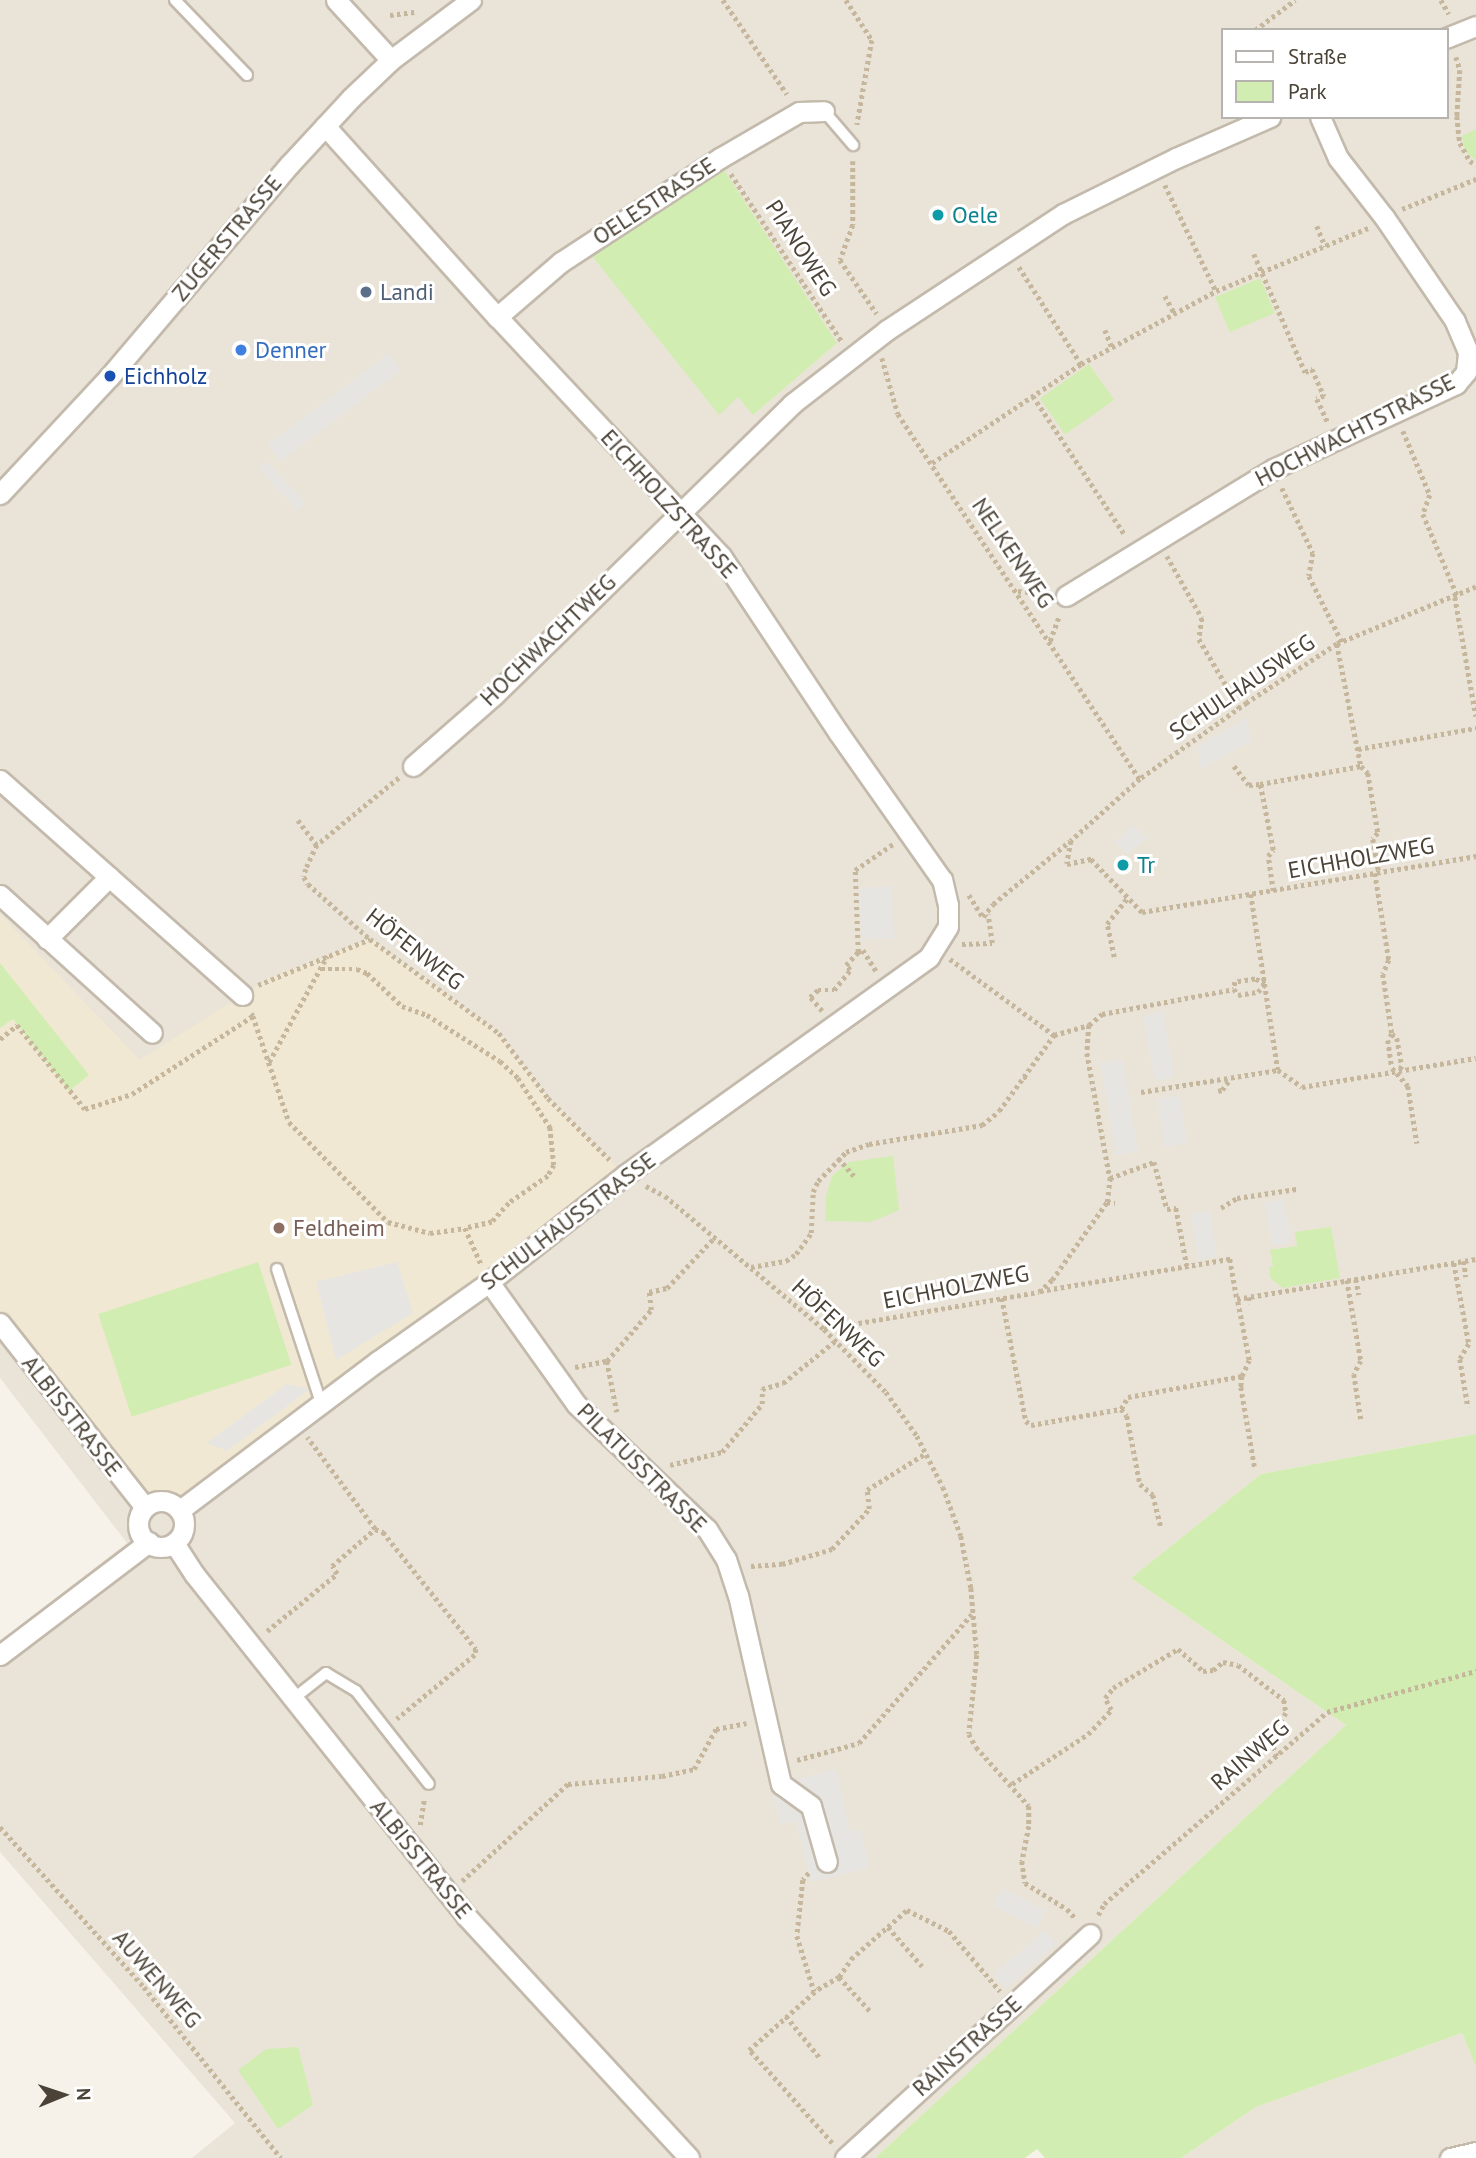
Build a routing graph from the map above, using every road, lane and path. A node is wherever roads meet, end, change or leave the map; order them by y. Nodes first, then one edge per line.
1 (175, 0) edge
2 (336, 0) edge
3 (471, 0) edge
4 (723, 0) edge
5 (846, 0) edge
6 (1294, 0) edge
7 (426, 8) dead end
8 (390, 15) dead end
9 (1476, 26) edge
10 (1258, 28) edge
11 (1449, 37) edge
12 (391, 60) junction
13 (247, 75) dead end
14 (824, 111) joint
15 (799, 112) junction
16 (1266, 119) edge
17 (1321, 119) edge
18 (325, 126) junction
19 (853, 145) junction
20 (720, 158) junction
21 (1476, 165) edge
22 (1157, 168) junction
23 (1476, 179) edge
24 (1384, 217) junction
25 (1317, 226) dead end
26 (1325, 246) junction
27 (1008, 250) junction
28 (1254, 254) dead end
29 (1262, 273) junction
30 (1216, 291) junction
31 (1165, 296) dead end
32 (1175, 314) junction
33 (497, 317) junction
34 (1105, 330) dead end
35 (882, 334) junction
36 (1112, 347) junction
37 (852, 358) junction
38 (1081, 364) junction
39 (1033, 396) junction
40 (1401, 425) dead end
41 (1335, 439) junction
42 (932, 463) junction
43 (1273, 468) junction
44 (0, 495) edge
45 (680, 512) junction
46 (1158, 540) junction
47 (1137, 552) junction
48 (1476, 587) edge
49 (1017, 591) junction
50 (1066, 596) joint
51 (1456, 596) junction
52 (1339, 643) junction
53 (1240, 709) junction
54 (1476, 716) edge
55 (1476, 728) edge
56 (1358, 749) junction
57 (413, 766) joint
58 (1234, 766) dead end
59 (1361, 766) junction
60 (0, 779) edge
61 (1140, 779) junction
62 (1260, 784) junction
63 (298, 820) dead end
64 (909, 834) junction
65 (1070, 841) junction
66 (317, 845) junction
67 (1476, 856) edge
68 (1377, 873) junction
69 (108, 877) junction
70 (964, 888) dead end
71 (1273, 891) junction
72 (1251, 894) junction
73 (0, 895) edge
74 (1128, 897) junction
75 (988, 914) junction
76 (948, 926) joint
77 (47, 939) junction
78 (370, 939) junction
79 (858, 952) junction
80 (328, 956) junction
81 (1114, 957) dead end
82 (321, 969) junction
83 (268, 979) dead end
84 (1265, 984) junction
85 (887, 987) junction
86 (1234, 989) junction
87 (242, 995) joint
88 (253, 1016) junction
89 (835, 1024) junction
90 (1089, 1025) junction
91 (152, 1033) dead end
92 (1392, 1034) junction
93 (1054, 1035) junction
94 (0, 1039) edge
95 (1476, 1058) edge
96 (268, 1063) junction
97 (1278, 1070) junction
98 (1399, 1073) junction
99 (1024, 1076) junction
100 (1231, 1078) junction
101 (1030, 1080) dead end
102 (1218, 1091) dead end
103 (1141, 1092) dead end
104 (1418, 1143) dead end
105 (838, 1158) junction
106 (625, 1175) junction
107 (854, 1176) dead end
108 (1110, 1178) junction
109 (1296, 1189) dead end
110 (1107, 1202) junction
111 (1115, 1203) dead end
112 (1221, 1208) dead end
113 (465, 1228) junction
114 (714, 1238) junction
115 (1476, 1259) edge
116 (1464, 1261) junction
117 (1454, 1263) junction
118 (1187, 1266) junction
119 (750, 1267) junction
120 (277, 1269) dead end
121 (1466, 1277) dead end
122 (1356, 1279) junction
123 (1347, 1280) junction
124 (489, 1282) junction
125 (1039, 1292) junction
126 (1359, 1295) dead end
127 (1249, 1297) junction
128 (1002, 1298) junction
129 (1237, 1299) junction
130 (1250, 1304) dead end
131 (0, 1323) edge
132 (824, 1329) junction
133 (835, 1341) junction
134 (607, 1361) junction
135 (553, 1371) junction
136 (1242, 1376) junction
137 (321, 1403) junction
138 (1468, 1407) dead end
139 (1121, 1409) junction
140 (1361, 1420) dead end
141 (296, 1422) junction
142 (605, 1431) junction
143 (926, 1453) junction
144 (1255, 1469) dead end
145 (646, 1471) junction
146 (145, 1507) junction
147 (180, 1510) junction
148 (1161, 1527) dead end
149 (375, 1529) junction
150 (149, 1542) junction
151 (174, 1543) junction
152 (729, 1567) junction
153 (973, 1613) junction
154 (250, 1645) junction
155 (0, 1656) edge
156 (1476, 1671) edge
157 (293, 1699) junction
158 (766, 1718) junction
159 (386, 1728) junction
160 (1277, 1756) junction
161 (777, 1769) junction
162 (428, 1782) joint
163 (1012, 1784) junction
164 (0, 1827) edge
165 (416, 1853) junction
166 (827, 1862) dead end
167 (803, 1880) dead end
168 (448, 1894) junction
169 (888, 1927) junction
170 (1090, 1934) junction
171 (922, 1966) dead end
172 (839, 1978) junction
173 (814, 1991) junction
174 (1012, 2005) junction
175 (871, 2012) dead end
176 (786, 2016) junction
177 (820, 2058) dead end
178 (1476, 2152) edge
179 (281, 2158) edge
180 (689, 2158) edge
181 (845, 2158) edge
182 (1450, 2158) edge

1 - 13 lane
2 - 12 street
3 - 12 street, ZUGERSTRASSE
4 - 15 path
5 - 19 path
6 - 10 path
7 - 8 path
9 - 11 street
11 - 21 path
12 - 18 street, ZUGERSTRASSE
14 - 15 street, OELESTRASSE
14 - 19 lane
15 - 20 street, OELESTRASSE
16 - 22 street
17 - 24 street, HOCHWACHTSTRASSE
18 - 33 street, EICHHOLZSTRASSE
18 - 44 street, ZUGERSTRASSE
19 - 35 path, NELKENWEG
20 - 33 street, OELESTRASSE
20 - 37 path, PIANOWEG
22 - 27 street
22 - 30 path
23 - 24 path
24 - 26 path
24 - 41 street, HOCHWACHTSTRASSE
25 - 26 path
26 - 29 path
27 - 35 street
27 - 38 path
28 - 29 path
29 - 30 path
29 - 41 path
30 - 32 path
31 - 32 path
32 - 36 path
33 - 45 street, EICHHOLZSTRASSE
34 - 36 path
35 - 37 street
35 - 42 path, NELKENWEG
36 - 38 path
37 - 45 street
38 - 39 path
39 - 42 path
39 - 47 path
40 - 51 path
41 - 43 street, HOCHWACHTSTRASSE
42 - 49 path, NELKENWEG
43 - 46 street, HOCHWACHTSTRASSE
43 - 52 path
45 - 57 street, HOCHWACHTWEG
45 - 64 street, EICHHOLZSTRASSE
46 - 47 street, HOCHWACHTSTRASSE
46 - 53 path
47 - 50 street, HOCHWACHTSTRASSE
48 - 51 path, SCHULHAUSWEG
49 - 50 path
49 - 61 path, NELKENWEG
51 - 52 path, SCHULHAUSWEG
51 - 54 path
52 - 53 path, SCHULHAUSWEG
52 - 56 path
53 - 61 path, SCHULHAUSWEG
55 - 56 path
56 - 59 path
57 - 66 path
58 - 62 path
59 - 62 path
59 - 68 path
60 - 69 street
61 - 65 path, SCHULHAUSWEG
62 - 71 path
63 - 66 path
64 - 76 street, EICHHOLZSTRASSE
64 - 79 path
65 - 74 path, EICHHOLZWEG
65 - 75 path, SCHULHAUSWEG
66 - 78 path, HÖFENWEG
67 - 68 path, EICHHOLZWEG
68 - 71 path, EICHHOLZWEG
68 - 92 path
69 - 77 street
69 - 87 street
70 - 75 path
71 - 72 path, EICHHOLZWEG
72 - 74 path, EICHHOLZWEG
72 - 84 path
73 - 77 street
74 - 81 path
75 - 93 path
76 - 85 street, SCHULHAUSSTRASSE
77 - 91 street
78 - 80 path
78 - 106 path, HÖFENWEG
79 - 85 path
79 - 89 path
80 - 82 path
80 - 83 path
82 - 96 path
82 - 113 path
84 - 86 path
84 - 86 path
84 - 97 path
85 - 89 street, SCHULHAUSSTRASSE
86 - 90 path
87 - 88 path
88 - 94 path
88 - 96 path
89 - 106 street, SCHULHAUSSTRASSE
90 - 93 path
90 - 108 path, EICHHOLZWEG
92 - 98 path
92 - 98 path
93 - 99 path
95 - 98 path
96 - 113 path
97 - 98 path
97 - 100 path
98 - 104 path
99 - 101 path
99 - 105 path
100 - 102 path
100 - 103 path
105 - 107 path
105 - 119 path
106 - 114 path, HÖFENWEG
106 - 124 street, SCHULHAUSSTRASSE
108 - 110 path, EICHHOLZWEG
108 - 118 path
109 - 112 path
110 - 111 path
110 - 125 path, EICHHOLZWEG
113 - 124 path
114 - 119 path, HÖFENWEG
114 - 134 path
115 - 116 path
116 - 117 path
116 - 121 path
117 - 122 path
117 - 138 path
118 - 125 path
118 - 129 path
119 - 132 path, HÖFENWEG
120 - 137 lane
122 - 123 path
122 - 126 path
123 - 127 path
123 - 140 path
124 - 135 street, PILATUSSTRASSE
124 - 137 street, SCHULHAUSSTRASSE
125 - 128 path, EICHHOLZWEG
127 - 129 path
127 - 130 path
128 - 132 path, EICHHOLZWEG
128 - 139 path, EICHHOLZWEG
129 - 136 path
131 - 146 street, ALBISSTRASSE
132 - 133 path, HÖFENWEG
133 - 143 path, HÖFENWEG
133 - 145 path
134 - 135 path
134 - 142 path
135 - 142 street, PILATUSSTRASSE
136 - 139 path, EICHHOLZWEG
136 - 144 path
137 - 141 street, SCHULHAUSSTRASSE
139 - 148 path
141 - 147 street, SCHULHAUSSTRASSE
141 - 149 path
142 - 145 street, PILATUSSTRASSE
143 - 152 path
143 - 153 path, HÖFENWEG
145 - 152 street, PILATUSSTRASSE
146 - 147 street
146 - 150 street
147 - 151 street
149 - 154 path
149 - 159 path
150 - 151 street
150 - 155 street
151 - 154 street, ALBISSTRASSE
152 - 158 street, PILATUSSTRASSE
153 - 161 path
153 - 163 path, HÖFENWEG
154 - 157 street, ALBISSTRASSE
156 - 160 path, RAINWEG
157 - 159 lane
157 - 165 street, ALBISSTRASSE
158 - 161 street, PILATUSSTRASSE
158 - 168 path
159 - 162 lane
160 - 163 path
160 - 170 path, RAINWEG
161 - 166 street, PILATUSSTRASSE
162 - 165 path
163 - 170 path, HÖFENWEG
164 - 179 path, AUWENWEG
165 - 168 street, ALBISSTRASSE
167 - 173 path
168 - 180 street, ALBISSTRASSE
169 - 171 path
169 - 172 path
169 - 174 path
170 - 174 street, RAINSTRASSE
172 - 173 path
172 - 175 path
173 - 176 path
174 - 181 street, RAINSTRASSE
176 - 177 path
176 - 181 path
178 - 182 street

